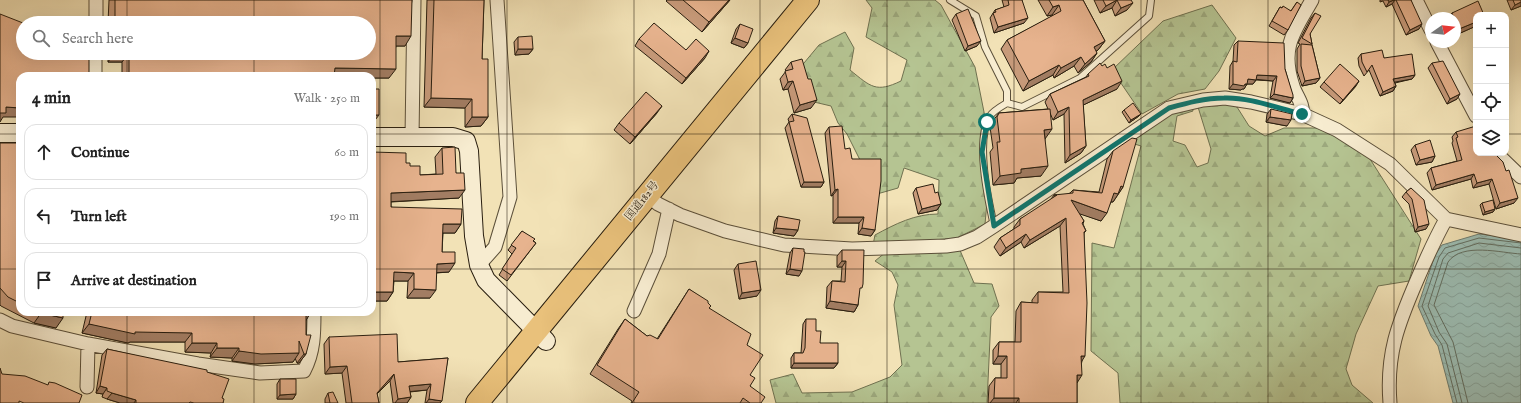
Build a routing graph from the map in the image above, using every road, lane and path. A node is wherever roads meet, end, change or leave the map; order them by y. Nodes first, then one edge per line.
1 (96, 0) edge
2 (414, 0) edge
3 (497, 0) edge
4 (808, 0) edge
5 (824, 0) edge
6 (950, 0) edge
7 (1151, 0) edge
8 (1312, 0) edge
9 (1416, 0) edge
10 (96, 16) edge
11 (1425, 18) edge
12 (1440, 48) edge
13 (95, 60) edge
14 (95, 72) edge
15 (1007, 103) junction
16 (1473, 110) edge
17 (1302, 114) junction
18 (0, 133) edge
19 (16, 133) edge
20 (376, 137) edge
21 (412, 137) junction
22 (1499, 156) edge
23 (1521, 177) edge
24 (658, 203) junction
25 (1446, 219) junction
26 (994, 226) junction
27 (1521, 235) edge
28 (479, 265) junction
29 (634, 311) dead end
30 (314, 316) edge
31 (0, 320) edge
32 (541, 337) junction
33 (88, 344) junction
34 (87, 387) dead end
35 (477, 403) edge
36 (496, 403) edge
37 (1390, 403) edge

1 - 10 street
2 - 21 street
3 - 28 street
4 - 24 highway, 国道182号
5 - 24 highway, 国道182号
6 - 15 lane
7 - 15 lane
8 - 17 street
9 - 11 street
12 - 16 street
13 - 14 street
15 - 26 lane
17 - 25 street
17 - 26 street
18 - 19 street
20 - 21 street
21 - 28 street
22 - 23 street
24 - 26 street
24 - 29 street
24 - 32 highway, 国道182号
25 - 27 street
25 - 37 street
28 - 32 street
30 - 33 street
31 - 33 street
32 - 35 highway, 国道182号
32 - 36 highway, 国道182号
33 - 34 street

